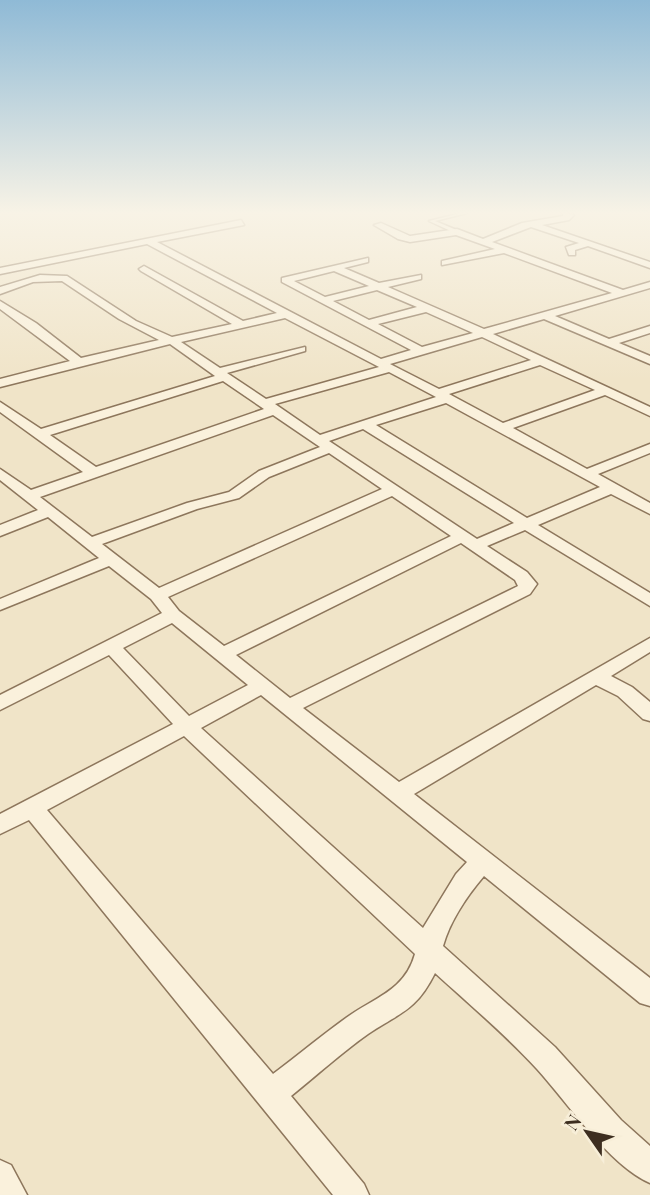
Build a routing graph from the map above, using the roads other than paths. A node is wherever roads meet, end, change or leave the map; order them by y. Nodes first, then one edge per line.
1 (144, 269) dead end
2 (200, 269) edge
3 (327, 269) edge
4 (338, 269) edge
5 (555, 269) edge
6 (418, 277) dead end
7 (650, 285) edge
8 (380, 287) junction
9 (0, 291) edge
10 (622, 293) junction
11 (323, 300) junction
12 (0, 304) edge
13 (428, 308) junction
14 (287, 314) junction
15 (544, 315) junction
16 (369, 323) junction
17 (242, 325) junction
18 (650, 329) edge
19 (483, 332) junction
20 (172, 341) junction
21 (607, 342) junction
22 (302, 349) dead end
23 (421, 351) junction
24 (650, 360) edge
25 (540, 361) junction
26 (79, 362) junction
27 (385, 365) junction
28 (221, 374) junction
29 (0, 383) edge
30 (605, 391) junction
31 (443, 396) junction
32 (0, 406) edge
33 (269, 407) junction
34 (650, 412) edge
35 (364, 424) junction
36 (502, 428) junction
37 (39, 434) junction
38 (323, 444) junction
39 (650, 448) edge
40 (631, 456) junction
41 (650, 465) edge
42 (0, 473) edge
43 (95, 473) junction
44 (586, 474) junction
45 (611, 488) junction
46 (392, 490) junction
47 (30, 495) junction
48 (650, 509) edge
49 (50, 511) junction
50 (525, 524) junction
51 (0, 531) edge
52 (469, 540) junction
53 (90, 543) junction
54 (110, 559) junction
55 (157, 595) junction
56 (650, 601) edge
57 (0, 605) edge
58 (173, 615) junction
59 (650, 644) edge
60 (112, 647) junction
61 (223, 654) junction
62 (595, 677) junction
63 (264, 685) junction
64 (0, 703) edge
65 (290, 706) junction
66 (650, 714) edge
67 (186, 726) junction
68 (399, 793) junction
69 (32, 808) junction
70 (0, 825) edge
71 (484, 860) junction
72 (428, 948) junction
73 (646, 982) edge
74 (271, 1094) junction
75 (650, 1167) edge
76 (0, 1176) edge
77 (11, 1195) edge
78 (353, 1195) edge

1 - 17 street
2 - 14 street
3 - 11 street
4 - 8 street
5 - 10 street
6 - 8 street
7 - 10 street
8 - 11 street
8 - 13 street
9 - 20 street
10 - 15 street
11 - 16 street
12 - 26 street
13 - 16 street
13 - 19 street
14 - 17 street
14 - 27 street
15 - 19 street
15 - 21 street
16 - 23 street
17 - 20 street
18 - 21 street
19 - 23 street
19 - 25 street
20 - 26 street
20 - 28 street
21 - 24 street
22 - 28 street
23 - 27 street
25 - 30 street
25 - 31 street
26 - 29 street
27 - 31 street
27 - 33 street
28 - 33 street
28 - 37 street
30 - 34 street
30 - 36 street
31 - 35 street
31 - 36 street
32 - 37 street
33 - 38 street
33 - 43 street
35 - 38 street
35 - 50 street
36 - 44 street
37 - 43 street
38 - 46 street
38 - 53 street
39 - 40 street
40 - 41 street
40 - 44 street
42 - 47 street
43 - 47 street
44 - 45 street
45 - 48 street
45 - 50 street
46 - 52 street
46 - 55 street
47 - 49 street
49 - 51 street
49 - 53 street
50 - 52 street
50 - 56 street
52 - 61 street
52 - 65 street
53 - 54 street
54 - 55 street
54 - 57 street
55 - 58 street
58 - 60 street
58 - 61 street
59 - 62 street
60 - 64 street
60 - 67 street
61 - 63 street
62 - 66 street
62 - 68 street
63 - 65 street
63 - 67 street
65 - 68 street
67 - 69 street
67 - 72 street
68 - 71 street
69 - 70 street
69 - 74 street
71 - 72 street
71 - 73 street
72 - 74 street
72 - 75 street
74 - 78 street
76 - 77 street

